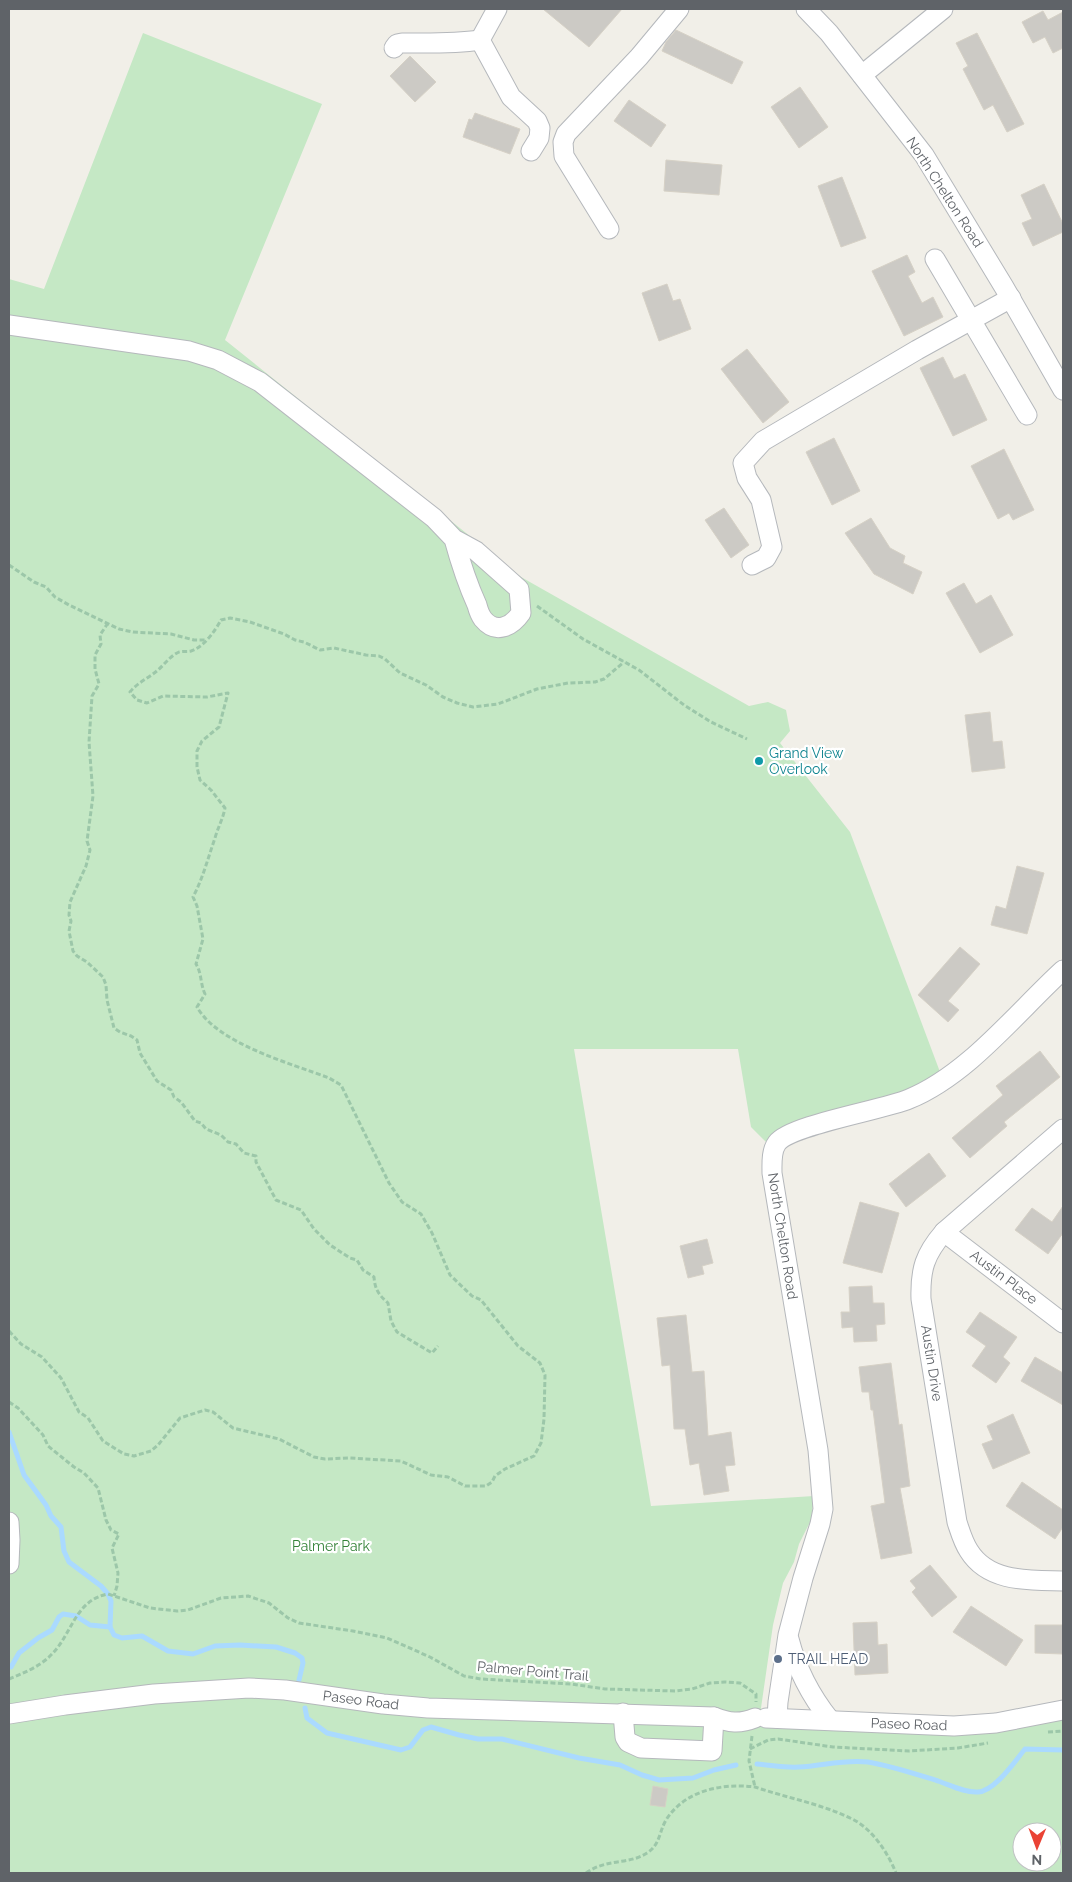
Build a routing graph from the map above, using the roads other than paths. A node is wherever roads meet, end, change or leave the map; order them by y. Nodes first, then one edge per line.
1 (498, 9) edge
2 (678, 9) edge
3 (806, 9) edge
4 (943, 9) edge
5 (480, 40) junction
6 (394, 48) dead end
7 (862, 75) junction
8 (531, 151) dead end
9 (610, 229) dead end
10 (935, 259) dead end
11 (1010, 298) junction
12 (970, 320) junction
13 (9, 325) edge
14 (1063, 390) edge
15 (1026, 415) dead end
16 (454, 538) junction
17 (752, 565) dead end
18 (1063, 970) edge
19 (1063, 1129) edge
20 (944, 1232) junction
21 (1063, 1322) edge
22 (9, 1522) edge
23 (9, 1564) edge
24 (1063, 1581) edge
25 (788, 1635) junction
26 (1063, 1710) edge
27 (9, 1714) edge
28 (623, 1714) junction
29 (714, 1717) junction
30 (777, 1718) junction
31 (830, 1720) junction

1 - 5 street
2 - 9 street
3 - 7 street, North Chelton Road
4 - 7 street
5 - 6 street
5 - 8 street
7 - 11 street, North Chelton Road
10 - 12 street
11 - 12 street
11 - 14 street, North Chelton Road
12 - 15 street
12 - 17 street
13 - 16 street
16 - 16 street
18 - 25 street, North Chelton Road
19 - 20 street, Austin Drive
20 - 21 street, Austin Place
20 - 24 street, Austin Drive
22 - 23 street
25 - 30 street, North Chelton Road
25 - 31 street
26 - 31 street, Paseo Road
27 - 28 street, Paseo Road
28 - 29 street, Paseo Road
28 - 29 street
29 - 30 street, Paseo Road
30 - 31 street, Paseo Road

